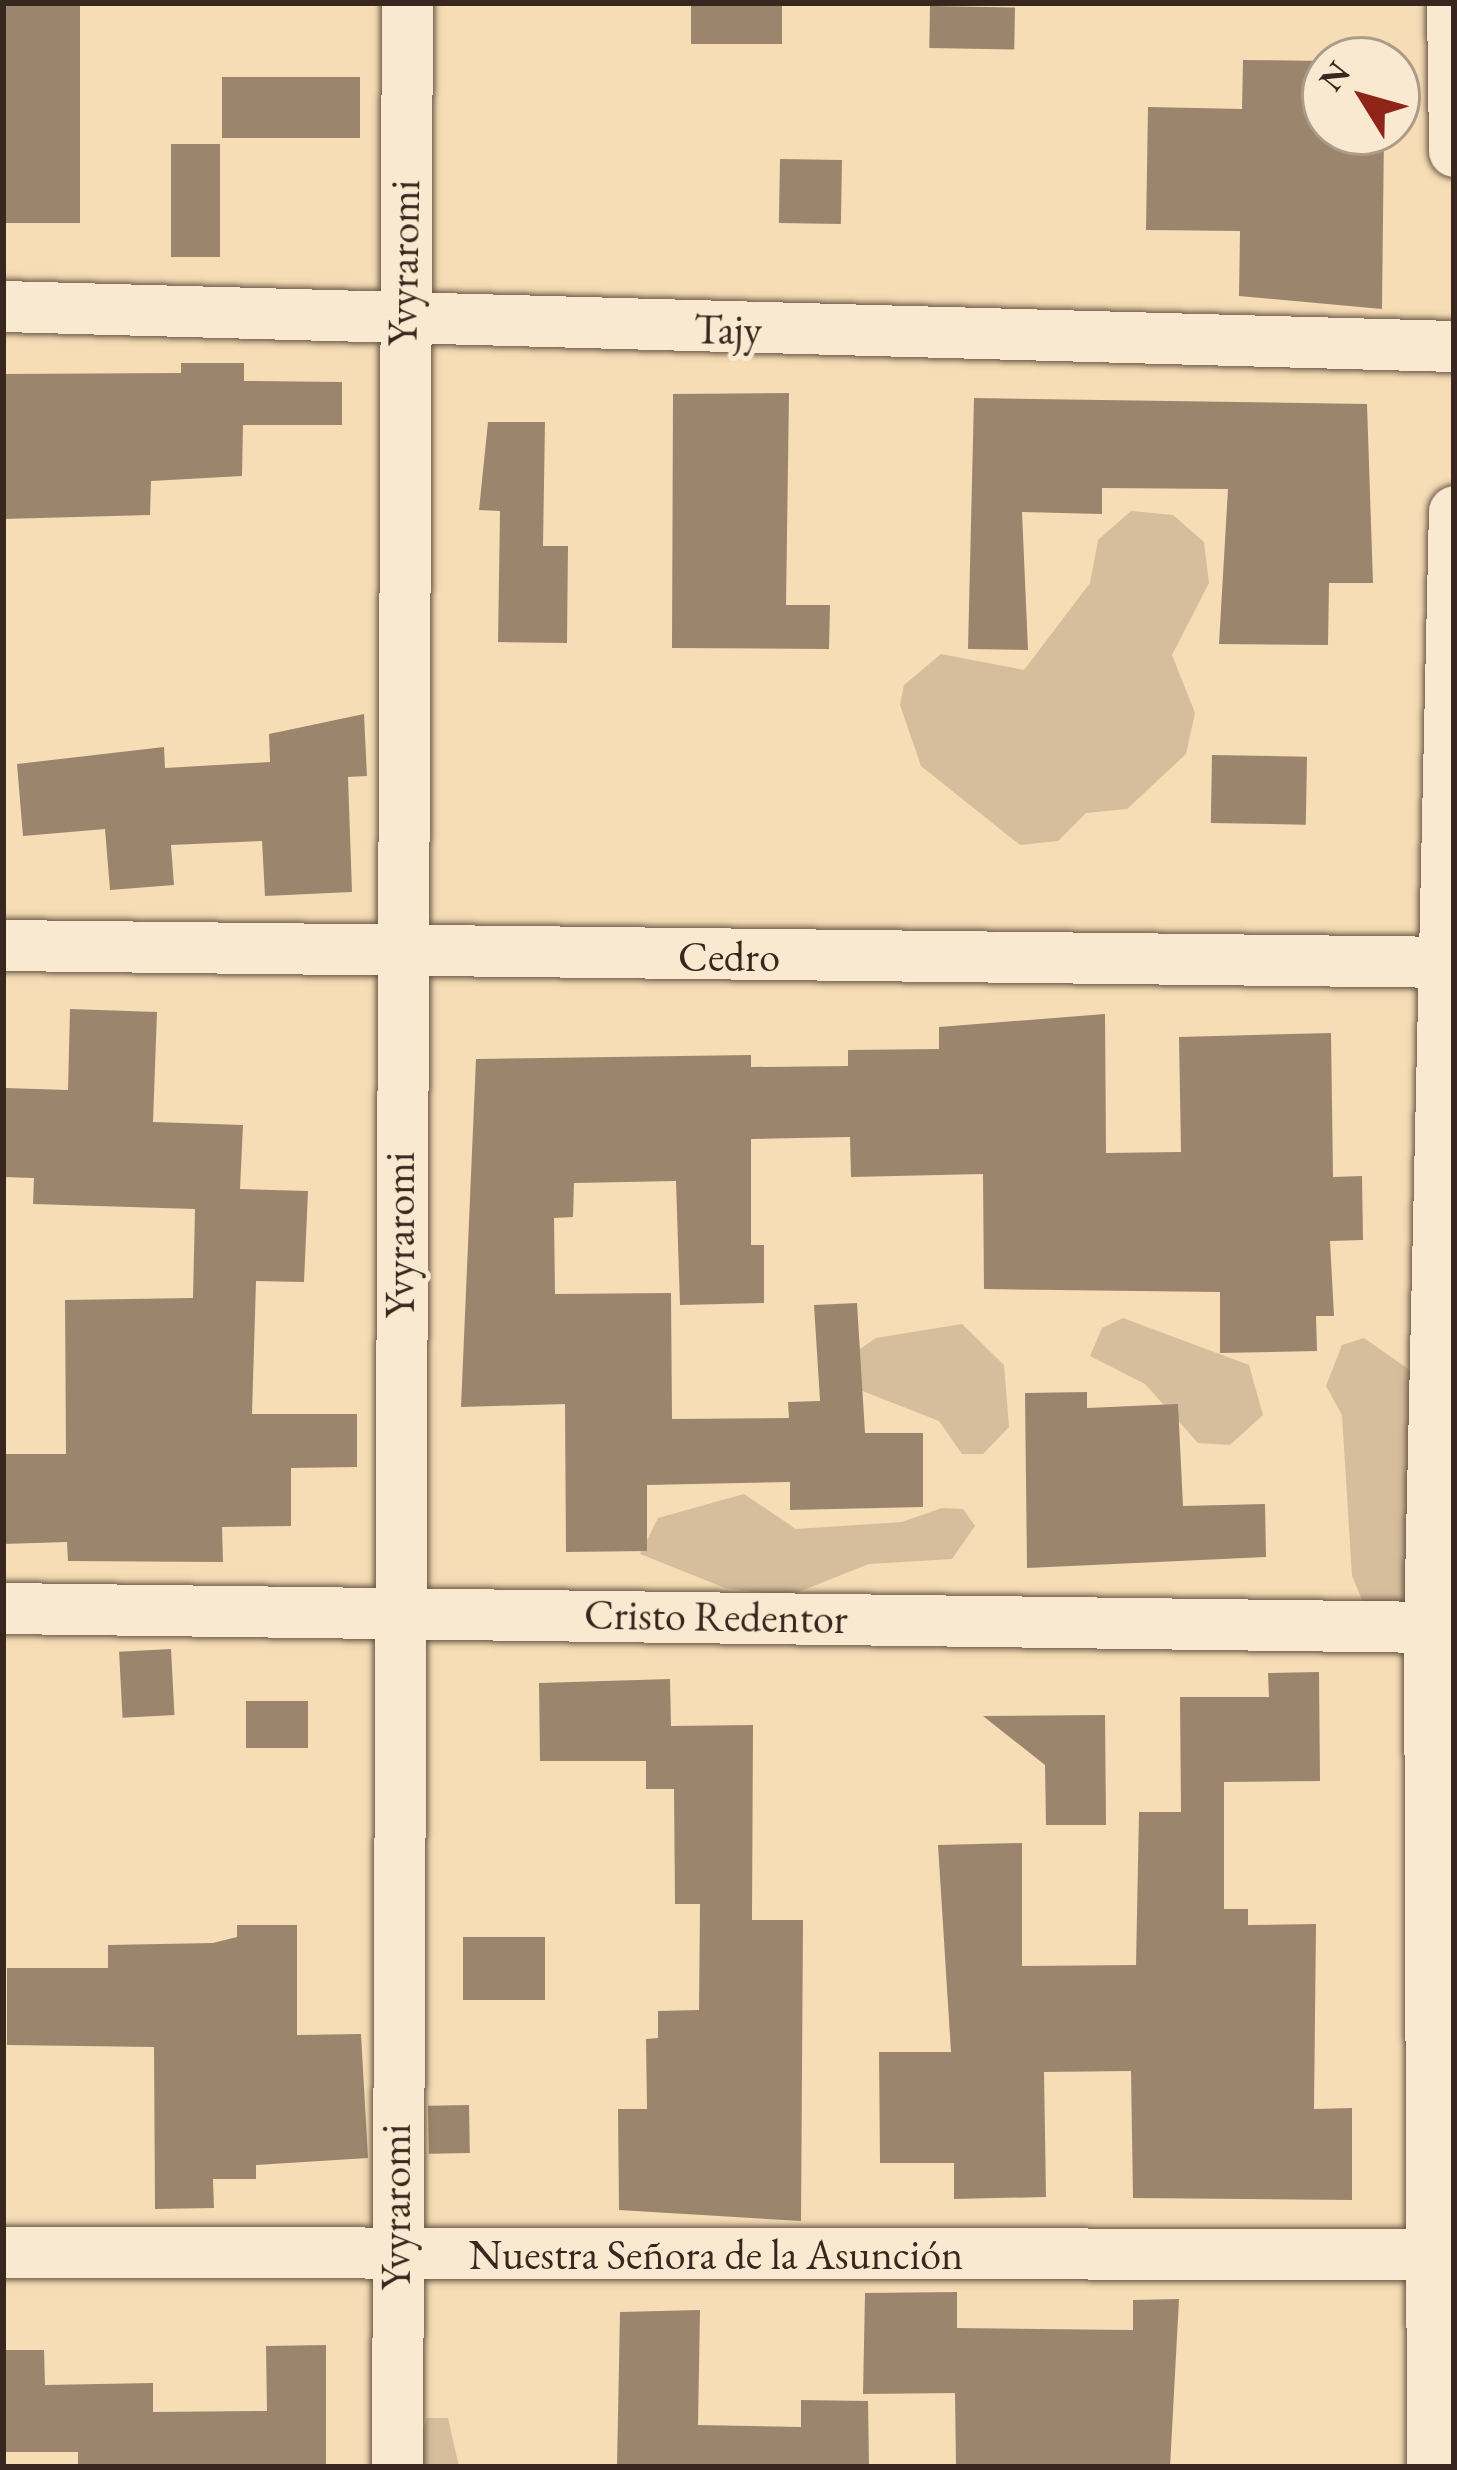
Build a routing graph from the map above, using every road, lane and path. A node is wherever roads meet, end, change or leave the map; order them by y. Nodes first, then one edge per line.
1 (407, 3) edge
2 (1452, 3) edge
3 (1454, 151) edge
4 (3, 306) edge
5 (403, 322) junction
6 (1454, 346) edge
7 (1454, 511) edge
8 (3, 945) edge
9 (402, 956) junction
10 (1446, 961) edge
11 (3, 1608) edge
12 (397, 1612) junction
13 (1429, 1627) junction
14 (1442, 1816) edge
15 (3, 2252) edge
16 (1428, 2254) junction
17 (396, 2256) junction
18 (397, 2467) edge
19 (1432, 2467) edge

1 - 5 street, Yvyraromi
2 - 3 street
4 - 5 street, Tajy
5 - 6 street, Tajy
5 - 9 street, Yvyraromi
7 - 10 street
8 - 9 street, Cedro
9 - 10 street, Cedro
9 - 12 street, Yvyraromi
10 - 13 street
11 - 12 street, Cristo Redentor
12 - 13 street, Cristo Redentor
12 - 17 street, Yvyraromi
13 - 14 street
14 - 16 street
15 - 17 street, Nuestra Señora de la Asunción
16 - 17 street, Nuestra Señora de la Asunción
16 - 19 street
17 - 18 street, Yvyraromi

